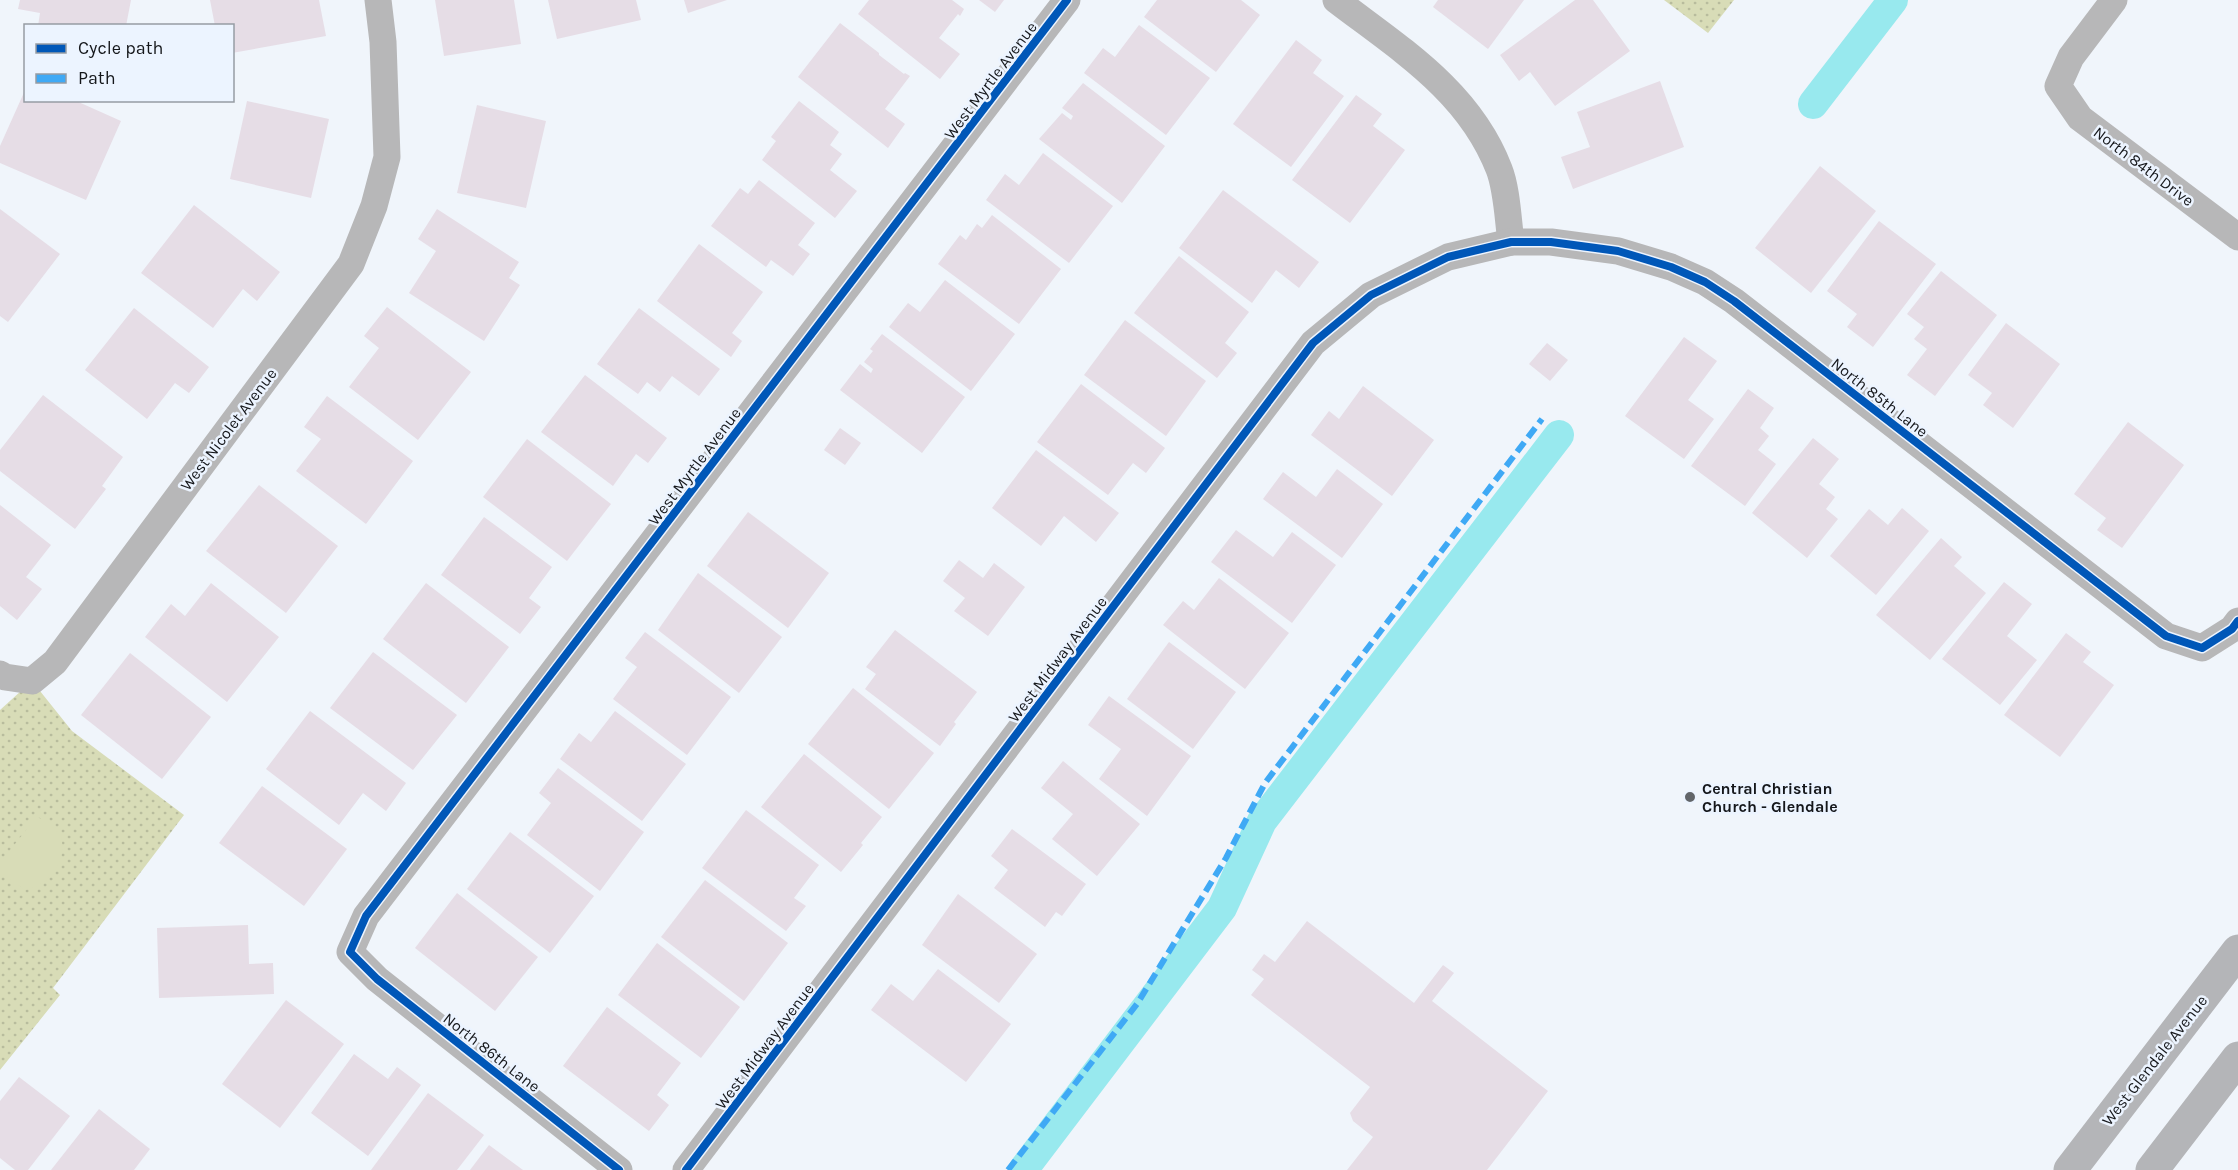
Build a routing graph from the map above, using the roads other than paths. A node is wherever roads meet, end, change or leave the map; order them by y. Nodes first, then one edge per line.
1 (378, 0) edge
2 (1067, 0) edge
3 (1336, 0) edge
4 (2115, 0) edge
5 (2238, 237) edge
6 (1511, 242) junction
7 (2238, 621) edge
8 (0, 674) edge
9 (2238, 951) edge
10 (350, 952) joint
11 (2238, 1058) edge
12 (619, 1170) edge
13 (686, 1170) edge
14 (2070, 1170) edge
15 (2152, 1170) edge

1 - 8 street, West Nicolet Avenue
2 - 10 street, West Myrtle Avenue
3 - 6 street
4 - 5 street, North 84th Drive
6 - 7 street, North 85th Lane
6 - 13 street, West Midway Avenue
9 - 14 main road, West Glendale Avenue
10 - 12 street, North 86th Lane
11 - 15 main road

